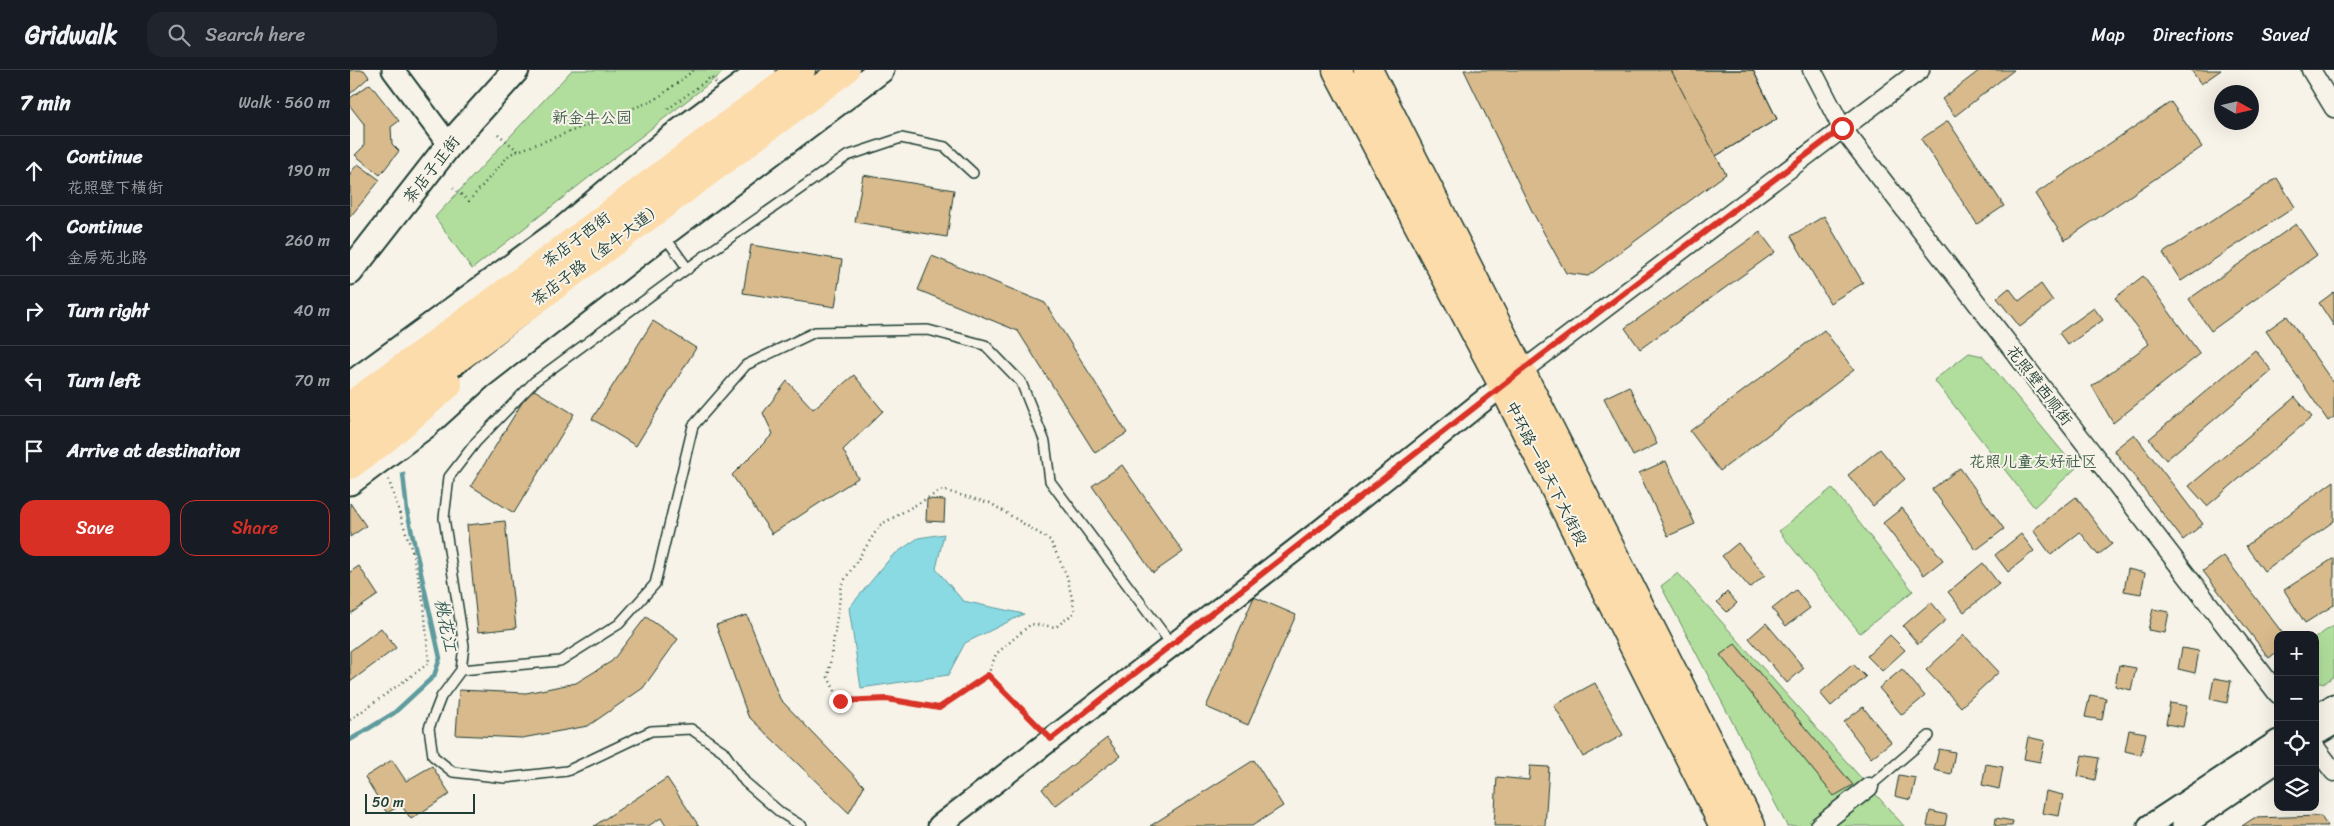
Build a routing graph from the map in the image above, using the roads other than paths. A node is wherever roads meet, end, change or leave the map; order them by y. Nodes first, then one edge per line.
1 (393, 70) edge
2 (516, 70) edge
3 (763, 70) edge
4 (801, 70) edge
5 (845, 70) edge
6 (881, 70) edge
7 (1337, 70) edge
8 (1368, 70) edge
9 (1812, 70) edge
10 (1920, 70) edge
11 (2311, 70) edge
12 (2334, 108) edge
13 (1842, 128) junction
14 (449, 145) junction
15 (973, 173) dead end
16 (652, 227) junction
17 (688, 269) junction
18 (350, 272) edge
19 (498, 327) junction
20 (1512, 378) junction
21 (350, 385) edge
22 (350, 406) edge
23 (350, 438) edge
24 (383, 449) junction
25 (350, 465) edge
26 (350, 482) edge
27 (1172, 645) junction
28 (461, 670) junction
29 (2274, 689) edge
30 (2334, 705) edge
31 (2319, 714) edge
32 (2334, 724) edge
33 (2319, 733) edge
34 (1929, 736) dead end
35 (2274, 744) edge
36 (2319, 752) edge
37 (2274, 764) edge
38 (2334, 772) edge
39 (1869, 786) joint
40 (802, 826) edge
41 (939, 826) edge
42 (1724, 826) edge
43 (1751, 826) edge
44 (1819, 826) edge
45 (2149, 826) edge
46 (2183, 826) edge

1 - 14 street
2 - 14 main road, 茶店子正街
3 - 21 main road
4 - 22 main road, 茶店子西街
5 - 16 main road, 茶店子路（金牛大道）
6 - 16 main road
7 - 20 main road, 中环路一品天下大街段
8 - 20 main road, 中环路一品天下大街段
9 - 13 street, 花照壁西顺街
10 - 13 street
11 - 12 street
13 - 20 street
13 - 29 street, 花照壁西顺街
14 - 18 main road, 茶店子正街
15 - 17 lane
16 - 17 lane
16 - 19 main road, 茶店子路（金牛大道）
16 - 24 main road
17 - 28 lane
19 - 23 main road, 茶店子路（金牛大道）
19 - 24 main road
20 - 27 street
20 - 42 main road, 中环路一品天下大街段
20 - 43 main road, 中环路一品天下大街段
24 - 25 main road
24 - 26 main road
27 - 28 lane
27 - 41 street
28 - 40 lane
30 - 31 street
32 - 33 street
34 - 39 lane
35 - 45 street
36 - 38 street
37 - 46 street
39 - 44 street

